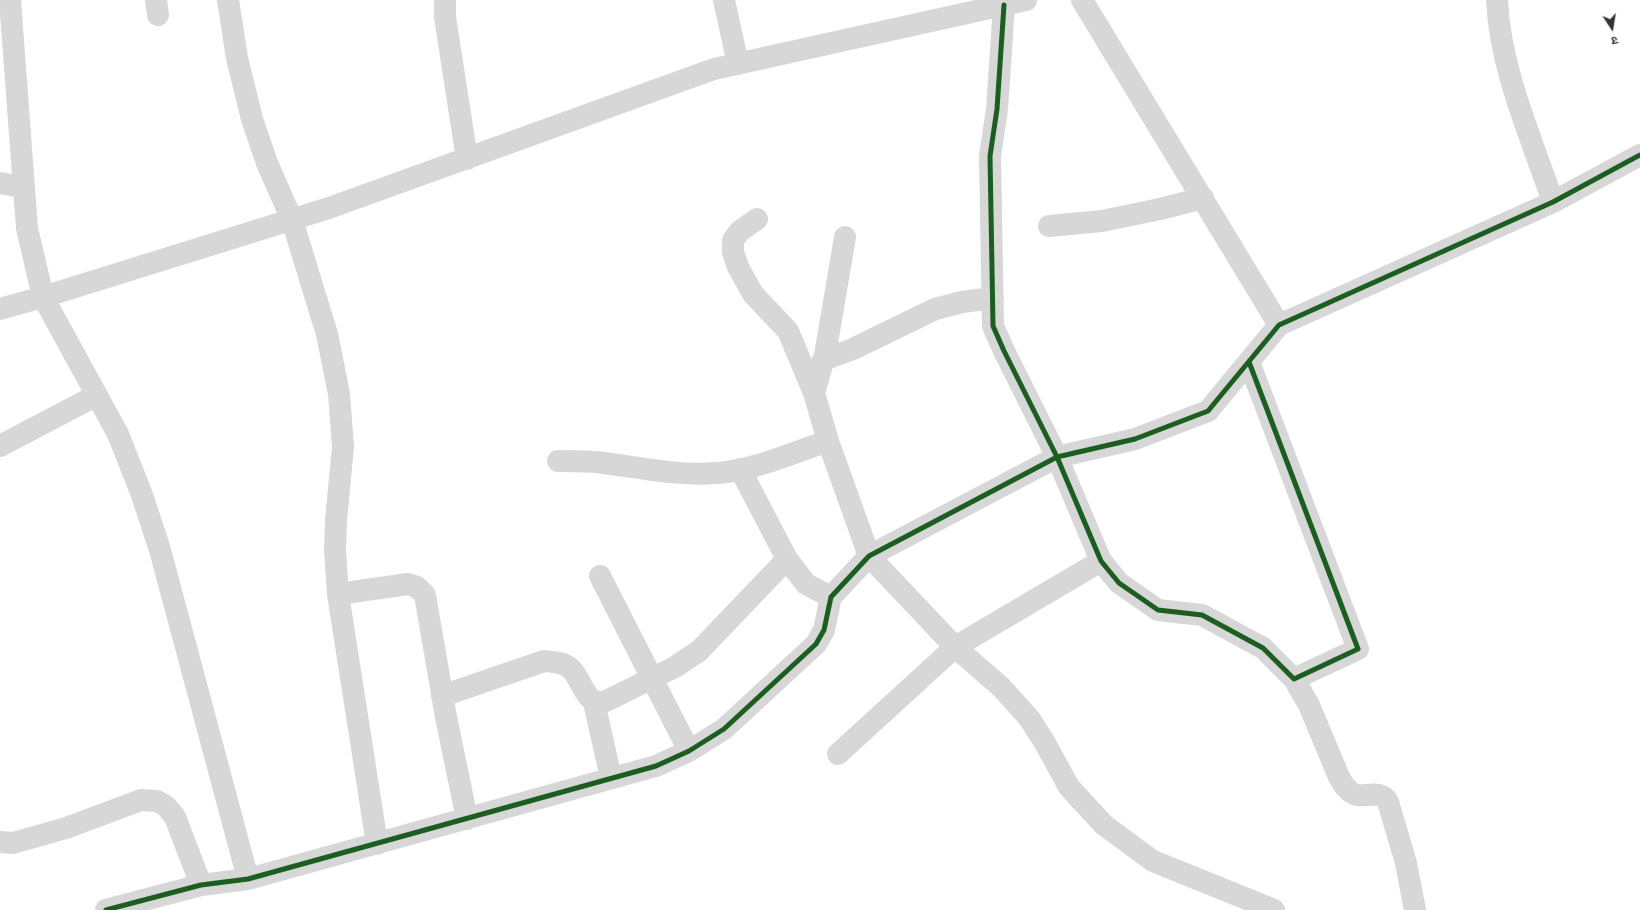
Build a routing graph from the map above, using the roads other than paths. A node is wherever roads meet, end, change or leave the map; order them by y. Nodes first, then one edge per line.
1 (10, 0) edge
2 (228, 0) edge
3 (445, 0) edge
4 (724, 0) edge
5 (1026, 0) edge
6 (1082, 0) edge
7 (1497, 0) edge
8 (1004, 5) junction
9 (738, 64) junction
10 (1640, 155) edge
11 (467, 159) junction
12 (0, 183) edge
13 (22, 187) junction
14 (1202, 198) junction
15 (1553, 202) junction
16 (757, 219) dead end
17 (292, 220) junction
18 (1049, 226) dead end
19 (845, 237) dead end
20 (43, 297) junction
21 (993, 298) junction
22 (0, 309) edge
23 (1280, 325) junction
24 (823, 360) junction
25 (1249, 362) junction
26 (814, 393) junction
27 (97, 396) junction
28 (828, 441) junction
29 (0, 446) edge
30 (1057, 457) junction
31 (558, 461) dead end
32 (740, 469) junction
33 (868, 556) junction
34 (787, 559) junction
35 (1101, 561) junction
36 (600, 576) dead end
37 (338, 594) junction
38 (831, 597) junction
39 (955, 648) junction
40 (652, 679) junction
41 (1294, 679) junction
42 (442, 696) junction
43 (594, 702) junction
44 (689, 751) junction
45 (838, 754) dead end
46 (612, 778) junction
47 (467, 819) junction
48 (0, 842) edge
49 (377, 844) junction
50 (248, 879) junction
51 (201, 885) junction
52 (106, 910) edge
53 (1274, 910) edge
54 (1415, 910) edge

1 - 13 street
2 - 17 street
3 - 11 street
4 - 9 street
5 - 8 street
6 - 14 street
7 - 15 street
8 - 9 street
8 - 21 street
9 - 11 street
10 - 15 street
11 - 17 street
12 - 13 street
13 - 20 street
14 - 18 street
14 - 23 street
15 - 23 street
16 - 26 street
17 - 20 street
17 - 37 street
19 - 24 street
20 - 22 street
20 - 27 street
21 - 24 street
21 - 30 street
23 - 25 street
24 - 26 street
25 - 30 street
25 - 41 street
26 - 28 street
27 - 29 street
27 - 50 street
28 - 32 street
28 - 33 street
30 - 33 street
30 - 35 street
31 - 32 street
32 - 34 street
33 - 38 street
33 - 39 street
34 - 38 street
34 - 40 street
35 - 39 street
35 - 41 street
36 - 40 street
37 - 42 street
37 - 49 street
38 - 44 street
39 - 45 street
39 - 53 street
40 - 43 street
40 - 44 street
41 - 54 street
42 - 43 street
42 - 47 street
43 - 46 street
44 - 46 street
46 - 47 street
47 - 49 street
48 - 51 street
49 - 50 street
50 - 51 street
51 - 52 street

